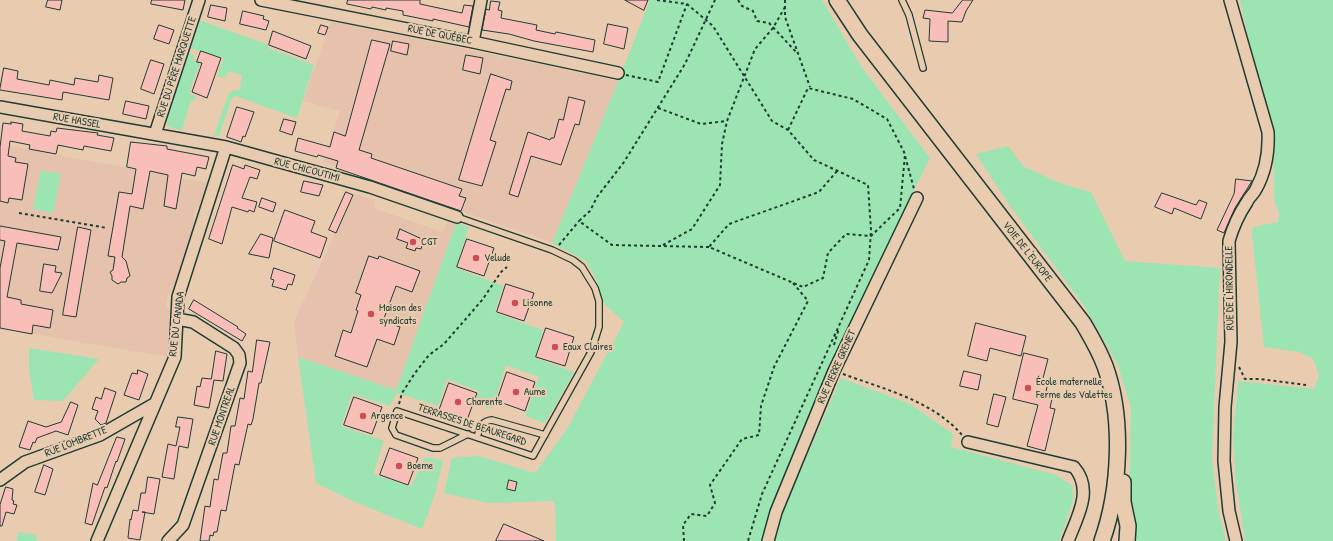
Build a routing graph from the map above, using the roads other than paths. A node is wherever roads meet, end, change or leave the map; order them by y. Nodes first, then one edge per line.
1 (199, 0) edge
2 (261, 0) edge
3 (481, 0) edge
4 (837, 0) edge
5 (846, 0) edge
6 (902, 0) edge
7 (1230, 0) edge
8 (473, 42) junction
9 (923, 68) dead end
10 (618, 73) road end
11 (0, 107) edge
12 (155, 134) junction
13 (226, 147) junction
14 (917, 198) road end
15 (457, 217) joint
16 (177, 319) junction
17 (154, 404) junction
18 (468, 434) junction
19 (545, 435) junction
20 (477, 437) junction
21 (968, 442) road end
22 (1123, 467) junction
23 (0, 480) edge
24 (97, 541) edge
25 (168, 541) edge
26 (768, 541) edge
27 (1068, 541) edge
28 (1102, 541) edge
29 (1109, 541) edge
30 (1127, 541) edge
31 (1236, 541) edge

1 - 12 street, RUE DU PÈRE MARQUETTE
2 - 8 street, RUE DE QUÉBEC
3 - 8 street
4 - 28 main road, VOIE DE L'EUROPE
5 - 22 main road, VOIE DE L'EUROPE
6 - 9 lane
7 - 31 street, RUE DE L'HIRONDELLE
8 - 10 street, RUE DE QUÉBEC
11 - 12 street, RUE HASSEL
12 - 13 street, RUE CHICOUTIMI
13 - 15 street, RUE CHICOUTIMI
13 - 16 street, RUE DU CANADA
14 - 26 street, RUE PIERRE GRENET
15 - 19 lane, TERRASSES DE BEAUREGARD
16 - 17 street, RUE DU CANADA
16 - 25 street, RUE MONTREAL
17 - 23 street, RUE LOMBRETTE
17 - 24 street, RUE DU CANADA
18 - 18 lane, TERRASSES DE BEAUREGARD
18 - 20 lane, TERRASSES DE BEAUREGARD
19 - 20 lane
19 - 20 lane, TERRASSES DE BEAUREGARD
21 - 27 street
22 - 29 main road, VOIE DE L'EUROPE
22 - 30 main road

